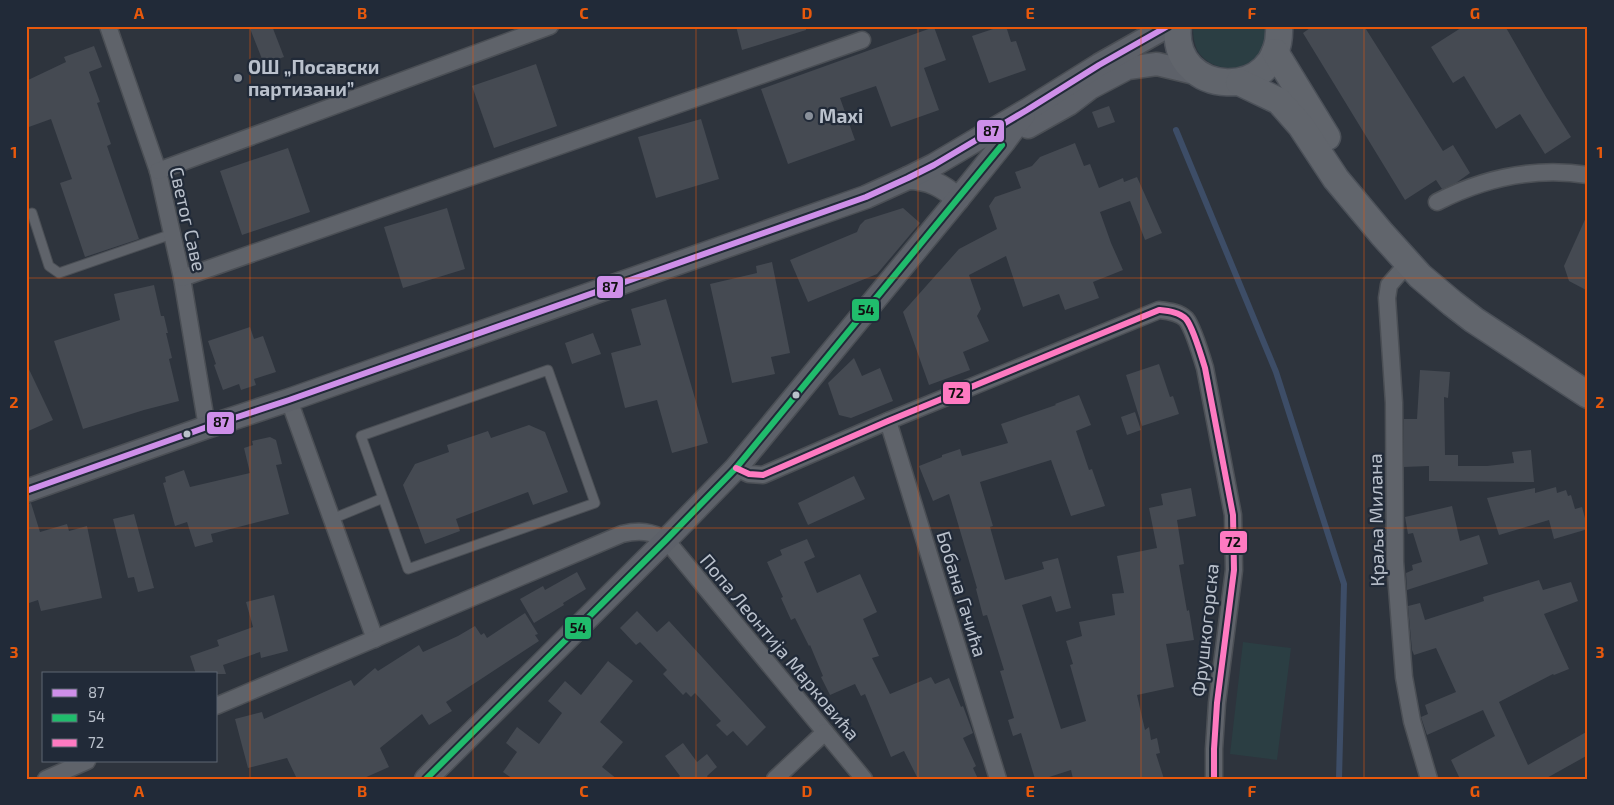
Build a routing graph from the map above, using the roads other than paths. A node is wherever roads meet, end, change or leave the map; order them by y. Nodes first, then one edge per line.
1 (108, 26) edge
2 (550, 26) edge
3 (1168, 26) edge
4 (1178, 26) edge
5 (1278, 26) edge
6 (862, 40) dead end
7 (1275, 52) junction
8 (1199, 74) junction
9 (1239, 82) junction
10 (1027, 110) junction
11 (1004, 142) junction
12 (158, 171) junction
13 (1588, 175) edge
14 (908, 178) junction
15 (958, 199) junction
16 (1437, 202) dead end
17 (32, 212) dead end
18 (1371, 221) junction
19 (172, 234) junction
20 (1407, 264) junction
21 (182, 278) junction
22 (1588, 395) edge
23 (289, 400) junction
24 (888, 421) junction
25 (207, 427) junction
26 (736, 468) junction
27 (26, 491) edge
28 (383, 498) junction
29 (332, 519) junction
30 (666, 540) junction
31 (375, 639) junction
32 (218, 705) edge
33 (826, 732) junction
34 (85, 762) edge
35 (46, 779) edge
36 (426, 779) edge
37 (775, 779) edge
38 (864, 779) edge
39 (998, 779) edge
40 (1214, 779) edge
41 (1429, 779) edge

1 - 12 street, Светог Саве
2 - 12 street
3 - 10 street
4 - 8 main road
5 - 7 main road
6 - 21 street
7 - 9 main road
7 - 18 main road
8 - 9 main road
8 - 11 street
9 - 18 main road
10 - 11 street
10 - 14 street
11 - 15 street
12 - 19 street, Светог Саве
13 - 16 street
14 - 15 street
14 - 23 street
15 - 26 street
17 - 19 lane
18 - 20 main road
19 - 21 street, Светог Саве
20 - 22 main road
20 - 41 street, Краља Милана
21 - 25 street, Светог Саве
23 - 25 street
23 - 29 street
24 - 26 street
24 - 39 street, Бобана Гачића
24 - 40 street, Фрушкогорска
25 - 27 street
26 - 30 street
28 - 28 lane
28 - 29 lane
29 - 31 street
30 - 31 street
30 - 33 street, Попа Леонтија Марковића
30 - 36 street
31 - 32 street
33 - 37 street
33 - 38 street, Попа Леонтија Марковића
34 - 35 street

